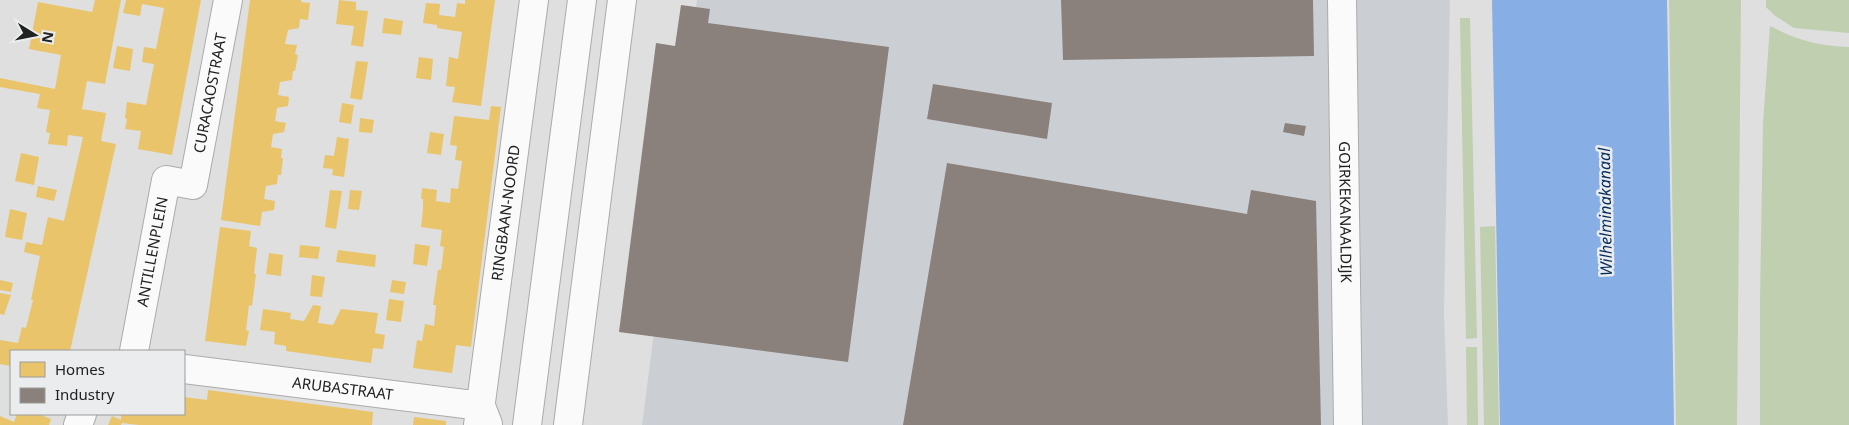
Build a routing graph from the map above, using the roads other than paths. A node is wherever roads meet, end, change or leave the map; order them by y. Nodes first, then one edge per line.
1 (228, 0) edge
2 (534, 0) edge
3 (582, 0) edge
4 (622, 0) edge
5 (1342, 0) edge
6 (193, 185) joint
7 (134, 350) edge
8 (185, 369) edge
9 (482, 419) edge
10 (527, 425) edge
11 (568, 425) edge
12 (1348, 425) edge

1 - 6 street, CURACAOSTRAAT
2 - 9 street, RINGBAAN-NOORD
3 - 10 street
4 - 11 street
5 - 12 street, GOIRKEKANAALDIJK
6 - 7 street, ANTILLENPLEIN
8 - 9 street, ARUBASTRAAT

